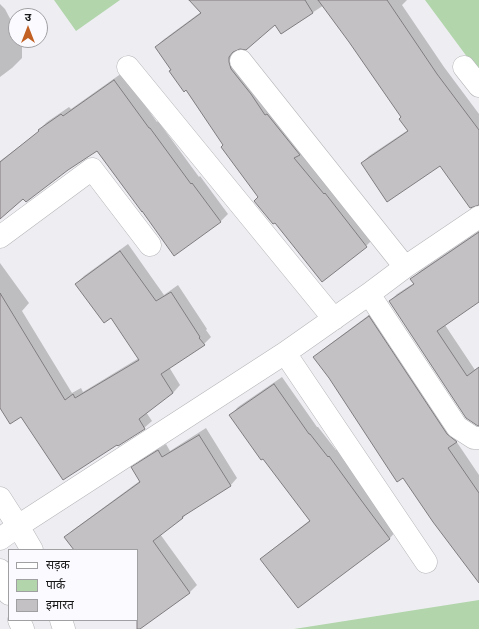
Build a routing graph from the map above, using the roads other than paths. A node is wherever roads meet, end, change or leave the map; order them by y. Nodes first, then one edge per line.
1 (241, 61) dead end
2 (128, 66) dead end
3 (464, 66) dead end
4 (479, 86) edge
5 (479, 217) edge
6 (0, 237) edge
7 (150, 245) dead end
8 (405, 267) junction
9 (369, 294) junction
10 (334, 319) junction
11 (285, 353) junction
12 (479, 438) edge
13 (0, 498) edge
14 (18, 526) junction
15 (0, 540) edge
16 (31, 549) edge
17 (426, 562) dead end
18 (0, 570) edge
19 (8, 591) edge

1 - 8 street
2 - 10 street
3 - 4 street
5 - 8 street
6 - 7 street
8 - 9 street
9 - 10 street
9 - 12 street
10 - 11 street
11 - 14 street
11 - 17 street
13 - 14 street
14 - 15 street
14 - 16 street
18 - 19 street

